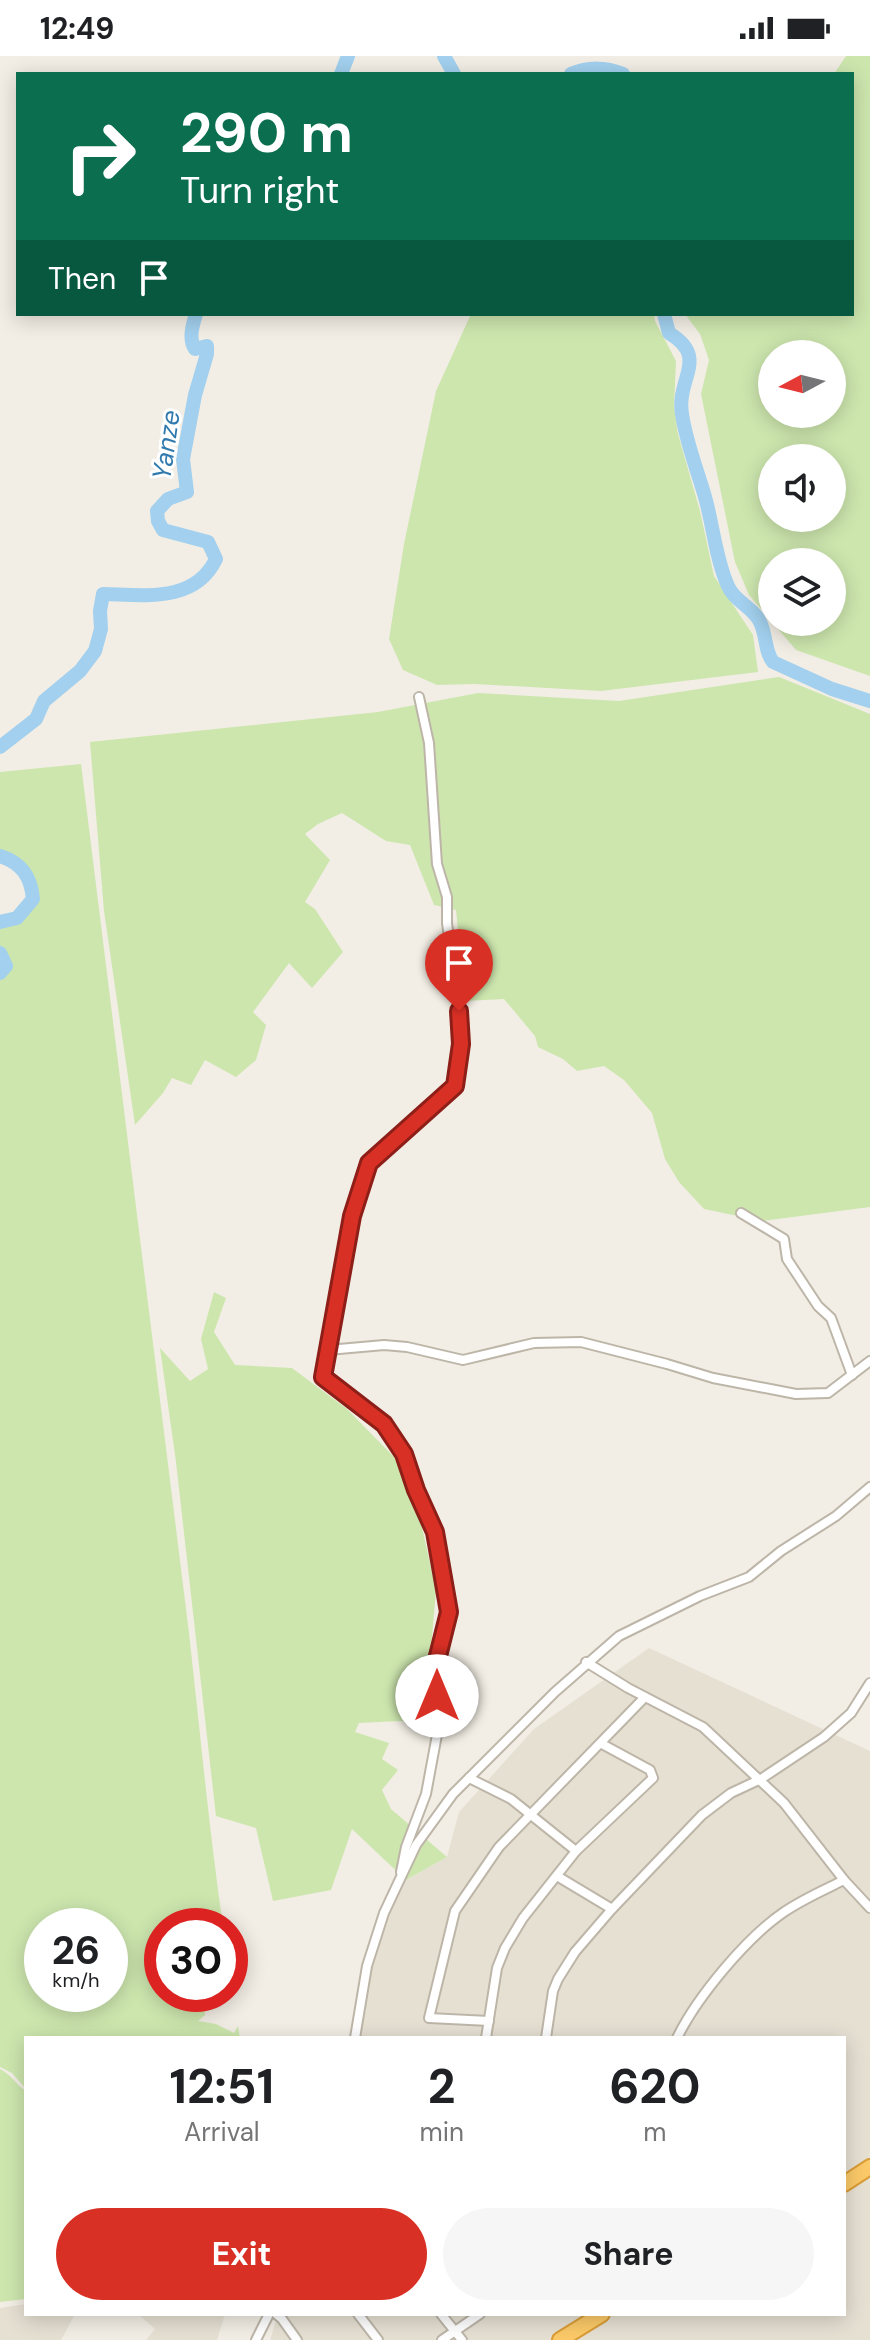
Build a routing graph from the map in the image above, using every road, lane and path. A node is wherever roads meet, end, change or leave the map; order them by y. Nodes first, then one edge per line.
1 (419, 697) dead end
2 (741, 1213) dead end
3 (328, 1350) junction
4 (870, 1361) edge
5 (852, 1375) junction
6 (870, 1487) edge
7 (586, 1662) junction
8 (870, 1683) edge
9 (645, 1697) junction
10 (602, 1744) junction
11 (469, 1778) junction
12 (761, 1779) junction
13 (531, 1814) junction
14 (576, 1851) junction
15 (401, 1872) junction
16 (557, 1876) junction
17 (844, 1880) junction
18 (870, 1908) edge
19 (612, 1909) junction
20 (489, 2021) junction
21 (355, 2036) edge
22 (486, 2036) edge
23 (546, 2036) edge
24 (678, 2036) edge
25 (870, 2167) edge
26 (846, 2183) edge
27 (268, 2316) edge
28 (278, 2316) edge
29 (360, 2316) edge
30 (443, 2316) edge
31 (477, 2316) edge
32 (599, 2316) edge
33 (455, 2331) junction
34 (256, 2340) edge
35 (297, 2340) edge
36 (378, 2340) edge
37 (442, 2340) edge
38 (462, 2340) edge
39 (560, 2340) edge

1 - 3 street
2 - 5 street
3 - 5 street
3 - 15 street
4 - 5 street
6 - 7 street
7 - 9 street
7 - 11 street
8 - 12 street
9 - 10 street
9 - 12 street
10 - 13 street
10 - 14 street
11 - 13 street
11 - 15 street
12 - 17 street
12 - 19 street
13 - 14 street
13 - 20 street
14 - 16 street
15 - 21 street
16 - 19 street
16 - 20 street
17 - 18 street
17 - 24 street
19 - 23 street
20 - 22 street
25 - 26 highway
27 - 34 street
28 - 35 street
29 - 36 street
30 - 33 street
31 - 33 street
32 - 39 highway
33 - 37 street
33 - 38 street

